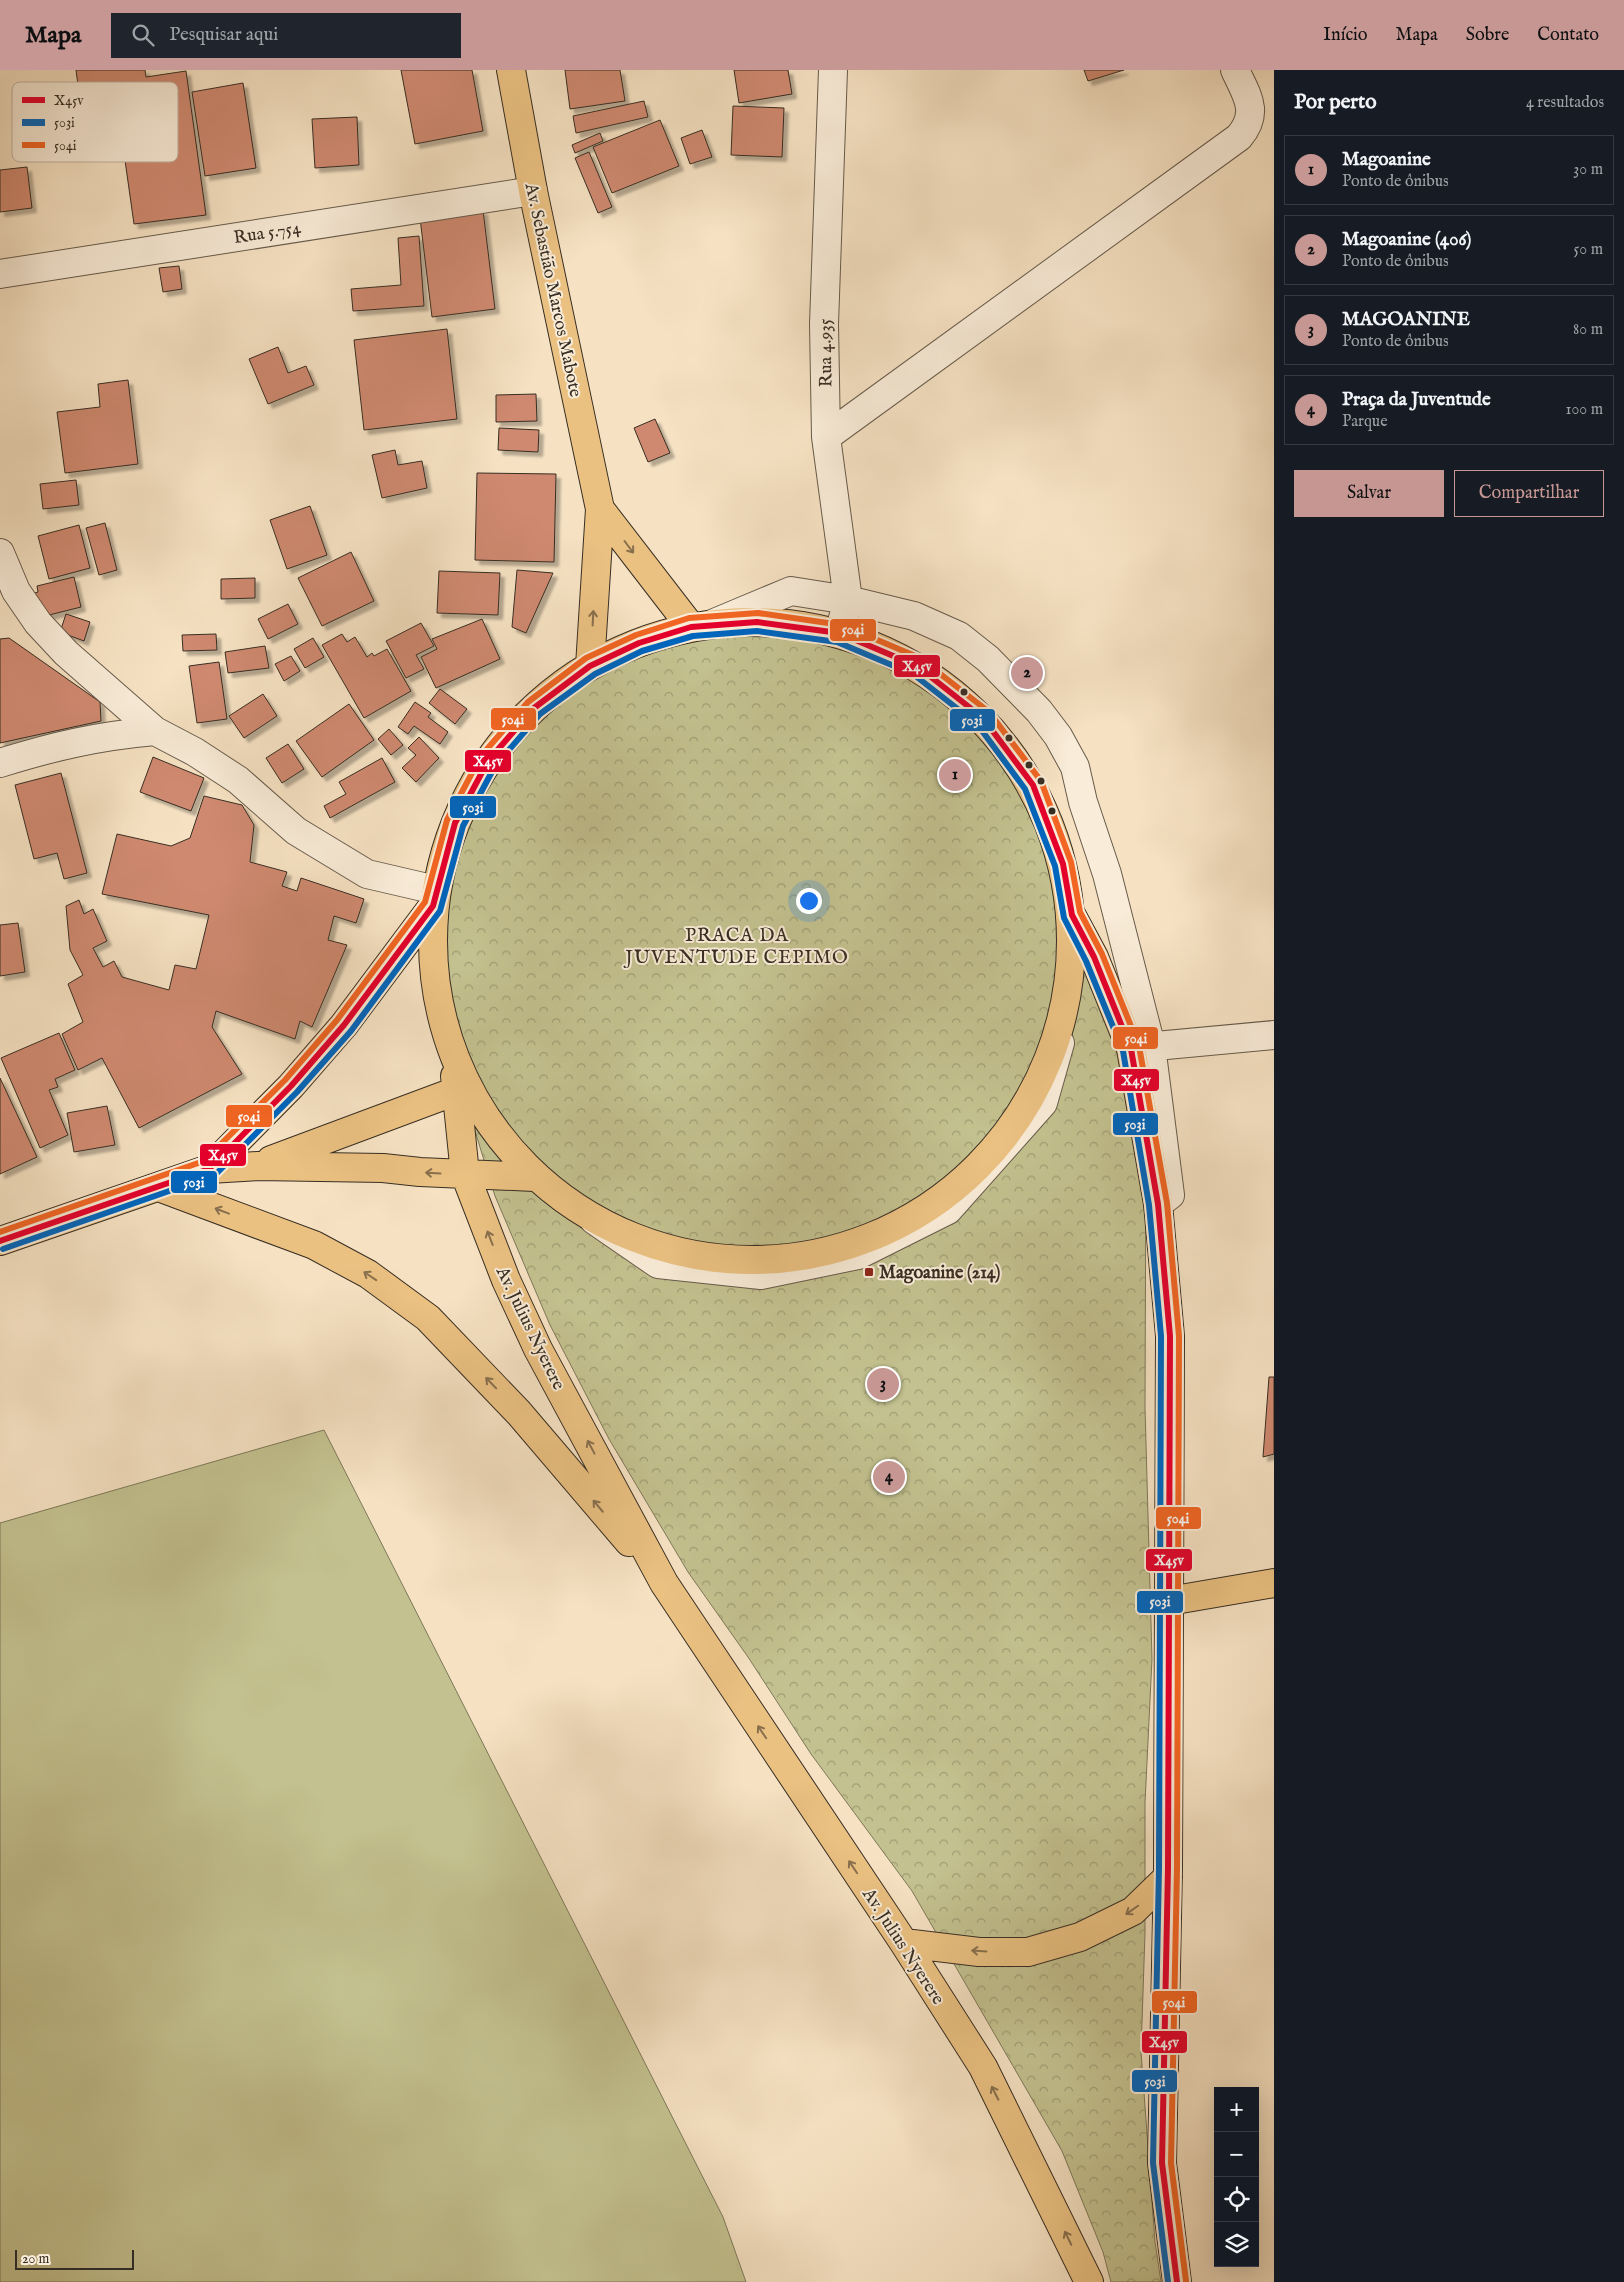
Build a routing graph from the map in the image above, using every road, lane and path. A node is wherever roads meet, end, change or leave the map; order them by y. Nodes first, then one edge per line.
1 (511, 70) edge
2 (834, 70) edge
3 (1235, 70) edge
4 (534, 191) junction
5 (0, 274) edge
6 (826, 437) junction
7 (600, 509) junction
8 (0, 553) edge
9 (848, 600) junction
10 (701, 626) junction
11 (839, 633) junction
12 (590, 666) junction
13 (155, 732) junction
14 (0, 763) edge
15 (435, 898) junction
16 (1072, 915) junction
17 (1274, 1035) edge
18 (1141, 1048) junction
19 (452, 1056) junction
20 (456, 1092) dead end
21 (209, 1169) junction
22 (465, 1174) junction
23 (534, 1177) junction
24 (161, 1188) junction
25 (0, 1241) edge
26 (0, 1260) edge
27 (1274, 1582) edge
28 (664, 1583) junction
29 (1169, 1601) junction
30 (1168, 1877) junction
31 (904, 1943) junction
32 (1089, 2282) edge
33 (1177, 2282) edge

1 - 4 main road, Av. Sebastião Marcos Mabote
2 - 6 street, Rua 4.935
3 - 6 street
4 - 5 street, Rua 5.754
4 - 7 main road, Av. Sebastião Marcos Mabote
6 - 9 street, Rua 4.935
7 -> 10 main road, Av. Sebastião Marcos Mabote
12 -> 7 main road, Av. Sebastião Marcos Mabote
8 - 13 street
9 - 10 street
9 - 11 street, Rua 4.935
9 - 18 street
10 - 11 main road
10 - 12 main road
11 - 16 main road
12 - 15 main road
13 - 14 street
13 - 15 street
15 - 19 main road
15 - 21 main road
16 - 18 main road
16 - 23 main road
17 - 18 street
18 - 29 main road
19 - 22 main road, Av. Julius Nyerere
19 - 23 main road
20 - 26 main road
22 -> 21 main road
21 - 24 main road
22 - 23 main road
28 -> 22 main road, Av. Julius Nyerere
24 - 25 main road
28 -> 24 main road
27 - 29 main road
31 -> 28 main road, Av. Julius Nyerere
29 - 30 main road
30 -> 31 main road
30 - 33 main road
32 -> 31 main road, Av. Julius Nyerere

